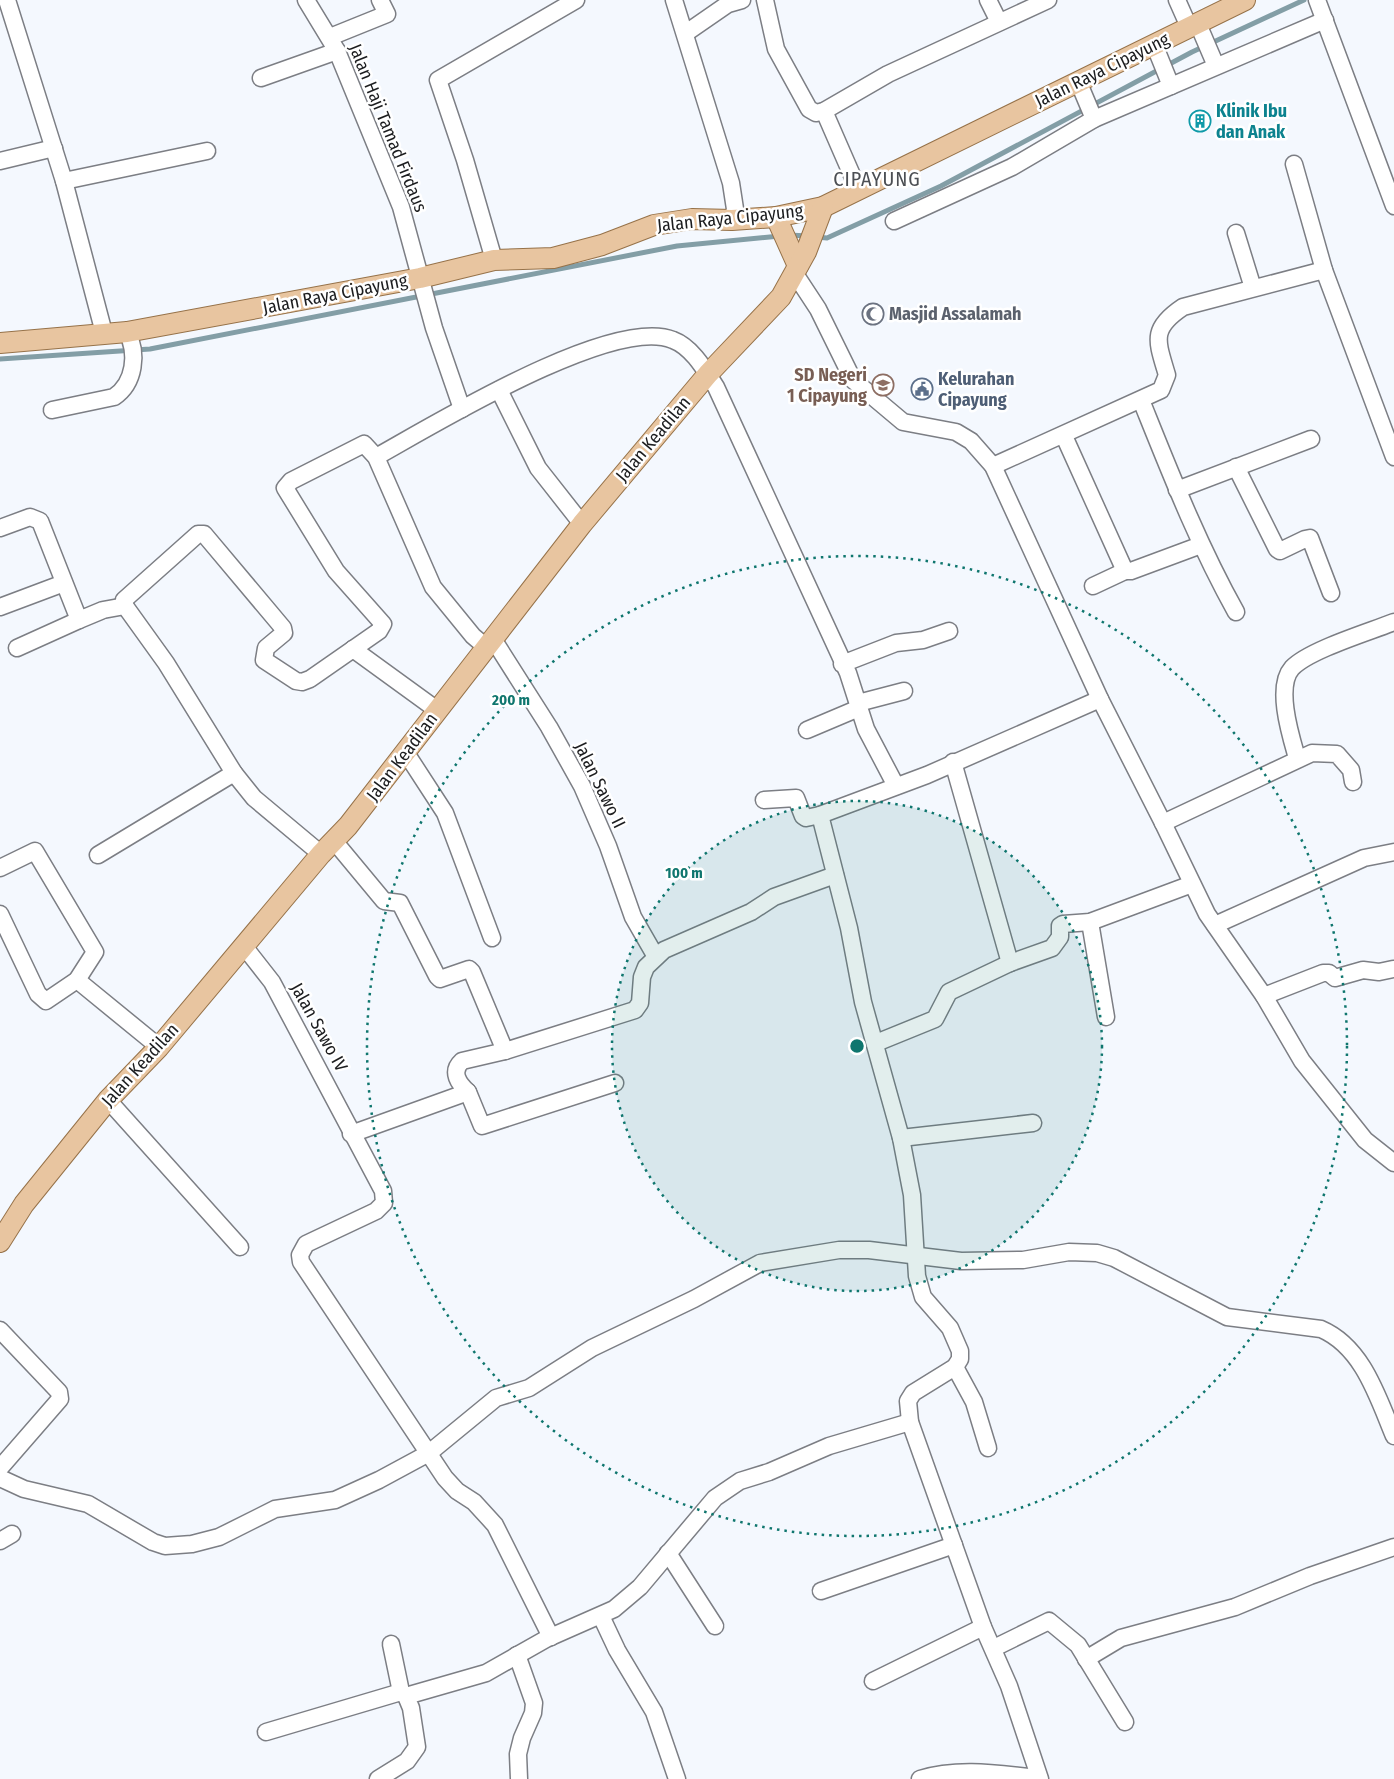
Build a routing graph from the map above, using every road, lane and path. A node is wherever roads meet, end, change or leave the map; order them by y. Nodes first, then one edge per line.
1 (306, 0) edge
2 (380, 0) edge
3 (674, 0) edge
4 (742, 0) edge
5 (765, 0) edge
6 (988, 0) edge
7 (1048, 0) edge
8 (1176, 0) edge
9 (1245, 0) edge
10 (573, 1) edge
11 (5, 3) edge
12 (1320, 9) edge
13 (999, 22) junction
14 (1196, 28) junction
15 (686, 33) junction
16 (333, 44) junction
17 (1157, 52) junction
18 (1214, 63) junction
19 (261, 78) dead end
20 (1170, 83) junction
21 (1081, 87) junction
22 (824, 111) junction
23 (1092, 116) junction
24 (54, 148) junction
25 (207, 151) dead end
26 (0, 161) edge
27 (1294, 164) dead end
28 (64, 181) junction
29 (858, 189) junction
30 (1394, 206) edge
31 (823, 207) junction
32 (732, 220) junction
33 (894, 221) dead end
34 (778, 223) junction
35 (1236, 233) dead end
36 (494, 260) junction
37 (798, 261) junction
38 (1324, 270) junction
39 (420, 280) junction
40 (1254, 288) junction
41 (104, 333) junction
42 (129, 335) junction
43 (0, 343) edge
44 (708, 374) junction
45 (499, 390) junction
46 (1141, 400) junction
47 (462, 409) junction
48 (52, 410) dead end
49 (1064, 436) junction
50 (1311, 439) dead end
51 (376, 457) junction
52 (1394, 457) edge
53 (992, 466) junction
54 (1236, 467) junction
55 (1177, 490) junction
56 (582, 524) junction
57 (0, 528) edge
58 (1201, 545) junction
59 (1125, 571) junction
60 (64, 583) junction
61 (1093, 586) dead end
62 (1332, 593) dead end
63 (125, 606) junction
64 (0, 608) edge
65 (1236, 612) dead end
66 (79, 620) junction
67 (1394, 622) edge
68 (949, 631) dead end
69 (489, 643) junction
70 (17, 648) dead end
71 (353, 649) junction
72 (842, 664) junction
73 (904, 691) dead end
74 (1100, 699) junction
75 (858, 706) junction
76 (437, 710) junction
77 (807, 730) dead end
78 (406, 753) junction
79 (1297, 758) junction
80 (953, 762) junction
81 (234, 773) junction
82 (1353, 782) dead end
83 (896, 786) junction
84 (764, 800) dead end
85 (820, 815) junction
86 (1164, 823) junction
87 (328, 848) junction
88 (1394, 852) edge
89 (98, 855) dead end
90 (0, 868) edge
91 (835, 875) junction
92 (1192, 884) junction
93 (0, 914) edge
94 (1090, 922) junction
95 (1215, 925) junction
96 (492, 938) dead end
97 (244, 945) junction
98 (656, 957) junction
99 (1010, 963) junction
100 (1393, 969) edge
101 (77, 980) junction
102 (1264, 996) junction
103 (1106, 1017) dead end
104 (876, 1043) junction
105 (159, 1048) junction
106 (505, 1051) junction
107 (614, 1082) dead end
108 (468, 1092) junction
109 (108, 1100) junction
110 (1033, 1123) dead end
111 (351, 1134) junction
112 (901, 1138) junction
113 (1394, 1163) edge
114 (0, 1242) edge
115 (240, 1246) dead end
116 (914, 1256) junction
117 (0, 1330) edge
118 (955, 1368) junction
119 (910, 1422) junction
120 (1394, 1436) edge
121 (988, 1448) dead end
122 (429, 1453) junction
123 (0, 1468) edge
124 (0, 1478) edge
125 (954, 1546) junction
126 (1394, 1547) edge
127 (668, 1553) junction
128 (821, 1591) dead end
129 (601, 1616) junction
130 (716, 1626) dead end
131 (983, 1627) junction
132 (551, 1637) junction
133 (391, 1644) dead end
134 (994, 1648) junction
135 (517, 1655) junction
136 (1086, 1659) junction
137 (873, 1681) dead end
138 (404, 1694) junction
139 (1125, 1722) dead end
140 (266, 1732) dead end
141 (1039, 1778) edge
142 (378, 1779) edge
143 (519, 1779) edge
144 (677, 1779) edge
145 (920, 1779) edge

1 - 16 street, Jalan Haji Tamad Firdaus
2 - 16 street
3 - 15 street
4 - 15 street
5 - 22 street
6 - 13 street
7 - 13 street
8 - 14 street
9 - 14 main road, Jalan Raya Cipayung
10 - 36 street
11 - 24 street
12 - 18 street
12 - 30 street
13 - 22 street
14 - 17 main road, Jalan Raya Cipayung
14 - 18 street
15 - 32 street
16 - 19 street
16 - 39 street, Jalan Haji Tamad Firdaus
17 - 20 street
17 - 21 main road, Jalan Raya Cipayung
18 - 20 street
20 - 23 street
21 - 23 street
21 - 29 main road, Jalan Raya Cipayung
22 - 29 street
23 - 33 street
24 - 26 street
24 - 28 street
25 - 28 street
27 - 38 street
28 - 41 street
29 - 31 main road, Jalan Raya Cipayung
31 - 34 main road, Jalan Raya Cipayung
31 - 37 main road, Jalan Keadilan
32 - 34 main road, Jalan Raya Cipayung
32 - 36 main road, Jalan Raya Cipayung
34 - 37 main road
35 - 40 street
36 - 39 main road, Jalan Raya Cipayung
37 - 44 main road, Jalan Keadilan
37 - 53 street
38 - 40 street
38 - 52 street
39 - 42 main road, Jalan Raya Cipayung
39 - 47 street, Jalan Haji Tamad Firdaus
40 - 46 street
41 - 42 main road, Jalan Raya Cipayung
41 - 43 main road, Jalan Raya Cipayung
42 - 48 street
44 - 45 street
44 - 56 main road, Jalan Keadilan
44 - 72 street
45 - 47 street
45 - 56 street
46 - 49 street
46 - 55 street
47 - 51 street
49 - 53 street
49 - 59 street
50 - 54 street
51 - 69 street, Jalan Sawo II
51 - 71 street
53 - 74 street
54 - 55 street
54 - 62 street
55 - 58 street
56 - 69 main road, Jalan Keadilan
57 - 60 street
58 - 59 street
58 - 65 street
59 - 61 street
60 - 64 street
60 - 66 street
63 - 66 street
63 - 71 street
63 - 81 street
66 - 70 street
67 - 79 street
68 - 72 street
69 - 76 main road, Jalan Keadilan
69 - 98 street, Jalan Sawo II
71 - 76 street
72 - 75 street
73 - 75 street
74 - 80 street
74 - 86 street
75 - 77 street
75 - 83 street
76 - 78 main road, Jalan Keadilan
78 - 87 main road, Jalan Keadilan
78 - 96 street
79 - 82 street
79 - 86 street
80 - 83 street
80 - 99 street
81 - 87 street
81 - 89 street
83 - 85 street
84 - 85 street
85 - 91 street
86 - 92 street
87 - 97 main road, Jalan Keadilan
87 - 106 street
88 - 95 street
90 - 101 street
91 - 98 street
91 - 104 street
92 - 94 street
92 - 95 street
93 - 101 street
94 - 99 street
94 - 103 street
95 - 102 street
97 - 105 main road, Jalan Keadilan
97 - 111 street, Jalan Sawo IV
98 - 106 street
99 - 104 street
100 - 102 street
101 - 105 street
102 - 113 street
104 - 112 street
105 - 109 main road, Jalan Keadilan
106 - 108 street
107 - 108 street
108 - 111 street
109 - 114 main road, Jalan Keadilan
109 - 115 street
110 - 112 street
111 - 122 street, Jalan Sawo IV
112 - 116 street
116 - 118 street
116 - 120 street
116 - 122 street
117 - 123 street
118 - 119 street
118 - 121 street
119 - 125 street
119 - 127 street
122 - 124 street
122 - 132 street
125 - 128 street
125 - 131 street
126 - 136 street
127 - 129 street
127 - 130 street
129 - 132 street
129 - 144 street
131 - 134 street
131 - 137 street
132 - 135 street
133 - 138 street
134 - 136 street
134 - 141 street
135 - 138 street
135 - 143 street
136 - 139 street
138 - 140 street
138 - 142 street
141 - 145 street

